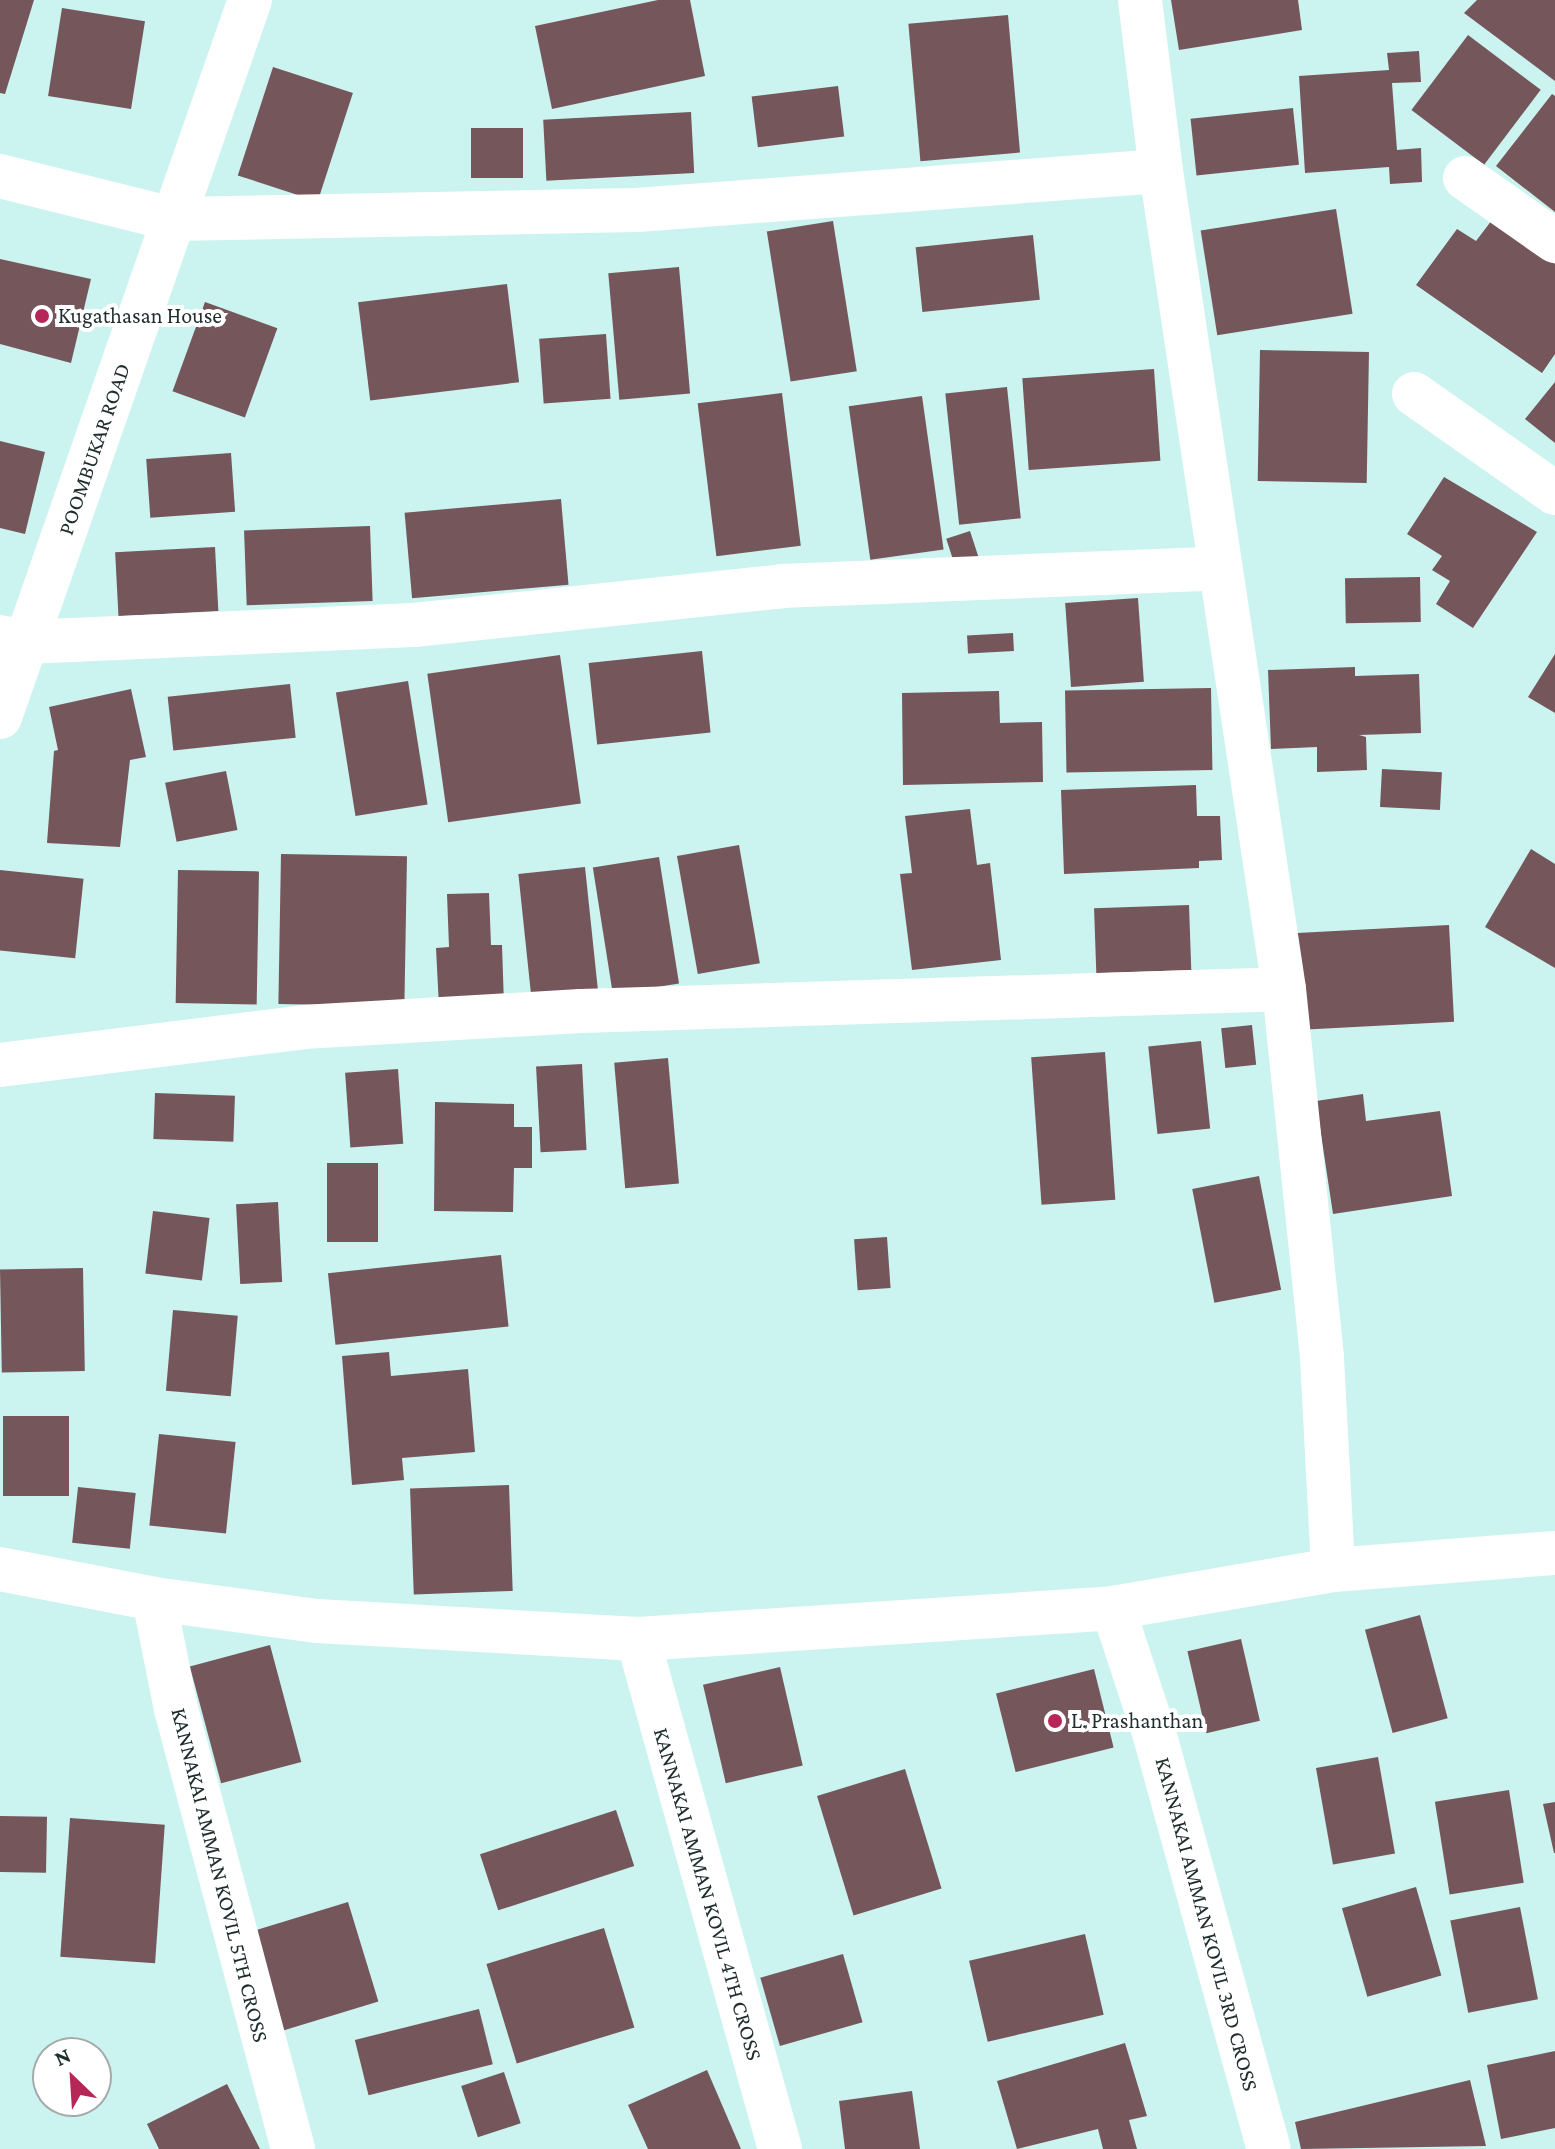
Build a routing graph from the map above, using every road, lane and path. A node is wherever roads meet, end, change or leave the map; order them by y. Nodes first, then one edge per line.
1 (250, 0) edge
2 (1140, 0) edge
3 (1161, 171) junction
4 (0, 176) edge
5 (1465, 178) dead end
6 (173, 219) junction
7 (1555, 241) edge
8 (1414, 394) dead end
9 (1555, 493) edge
10 (1221, 568) junction
11 (13, 639) edge
12 (0, 717) edge
13 (1284, 989) junction
14 (0, 1065) edge
15 (1555, 1553) edge
16 (0, 1569) edge
17 (1333, 1570) junction
18 (154, 1599) junction
19 (1113, 1608) junction
20 (638, 1639) junction
21 (293, 2149) edge
22 (780, 2149) edge
23 (1269, 2149) edge

1 - 6 street, POOMBUKAR ROAD
2 - 3 street
3 - 6 street
3 - 10 street
4 - 6 street
5 - 7 street
6 - 11 street, POOMBUKAR ROAD
8 - 9 street
10 - 11 street
10 - 13 street
11 - 12 street, POOMBUKAR ROAD
13 - 14 street
13 - 17 street
15 - 17 street
16 - 18 street
17 - 19 street
18 - 20 street
18 - 21 street, KANNAKAI AMMAN KOVIL 5TH CROSS
19 - 20 street
19 - 23 street, KANNAKAI AMMAN KOVIL 3RD CROSS
20 - 22 street, KANNAKAI AMMAN KOVIL 4TH CROSS

